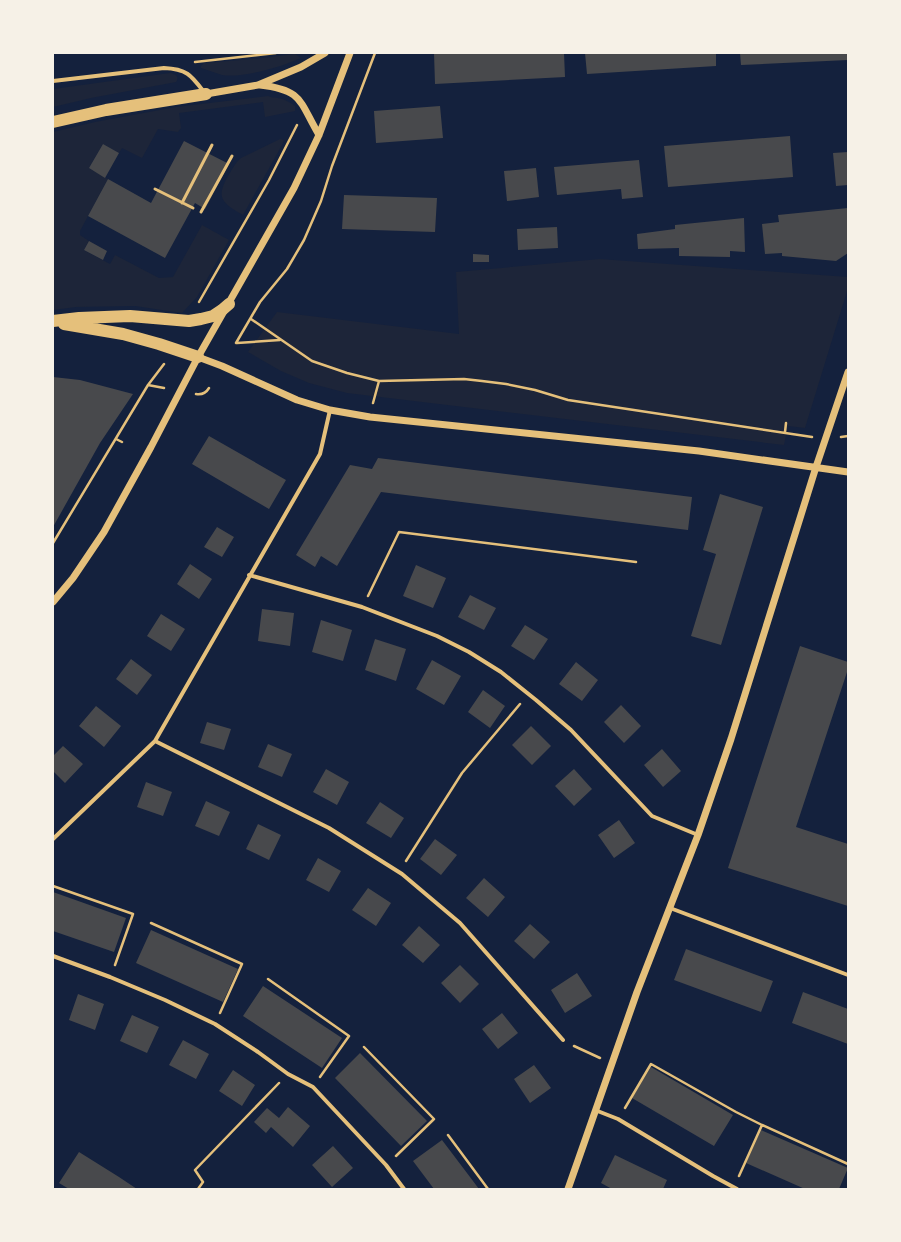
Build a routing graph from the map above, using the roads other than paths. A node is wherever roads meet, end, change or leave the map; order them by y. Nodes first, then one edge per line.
1 (325, 53) edge
2 (350, 53) edge
3 (53, 81) edge
4 (258, 85) junction
5 (206, 94) junction
6 (53, 122) edge
7 (319, 135) junction
8 (212, 145) dead end
9 (232, 156) dead end
10 (155, 189) dead end
11 (182, 203) junction
12 (193, 208) dead end
13 (201, 212) dead end
14 (228, 304) junction
15 (53, 321) edge
16 (198, 358) junction
17 (848, 372) edge
18 (330, 410) junction
19 (816, 467) junction
20 (848, 472) edge
21 (250, 575) junction
22 (53, 602) edge
23 (155, 741) junction
24 (698, 835) junction
25 (53, 839) edge
26 (670, 908) junction
27 (53, 956) edge
28 (848, 975) edge
29 (563, 1040) road end
30 (595, 1110) junction
31 (735, 1188) edge
32 (404, 1189) edge
33 (568, 1189) edge

1 - 4 street
2 - 7 street
3 - 5 street
4 - 5 street
4 - 7 street
5 - 6 highway
7 - 14 street
8 - 11 lane
9 - 13 lane
10 - 11 lane
11 - 12 lane
14 - 15 highway
14 - 16 street
15 - 16 highway
16 - 18 street
16 - 22 street
17 - 19 street
18 - 19 street
18 - 21 street
19 - 20 street
19 - 24 street
21 - 23 street
21 - 24 street
23 - 25 street
23 - 29 street
24 - 26 street
26 - 28 street
26 - 30 street
27 - 32 street
30 - 31 street
30 - 33 street

